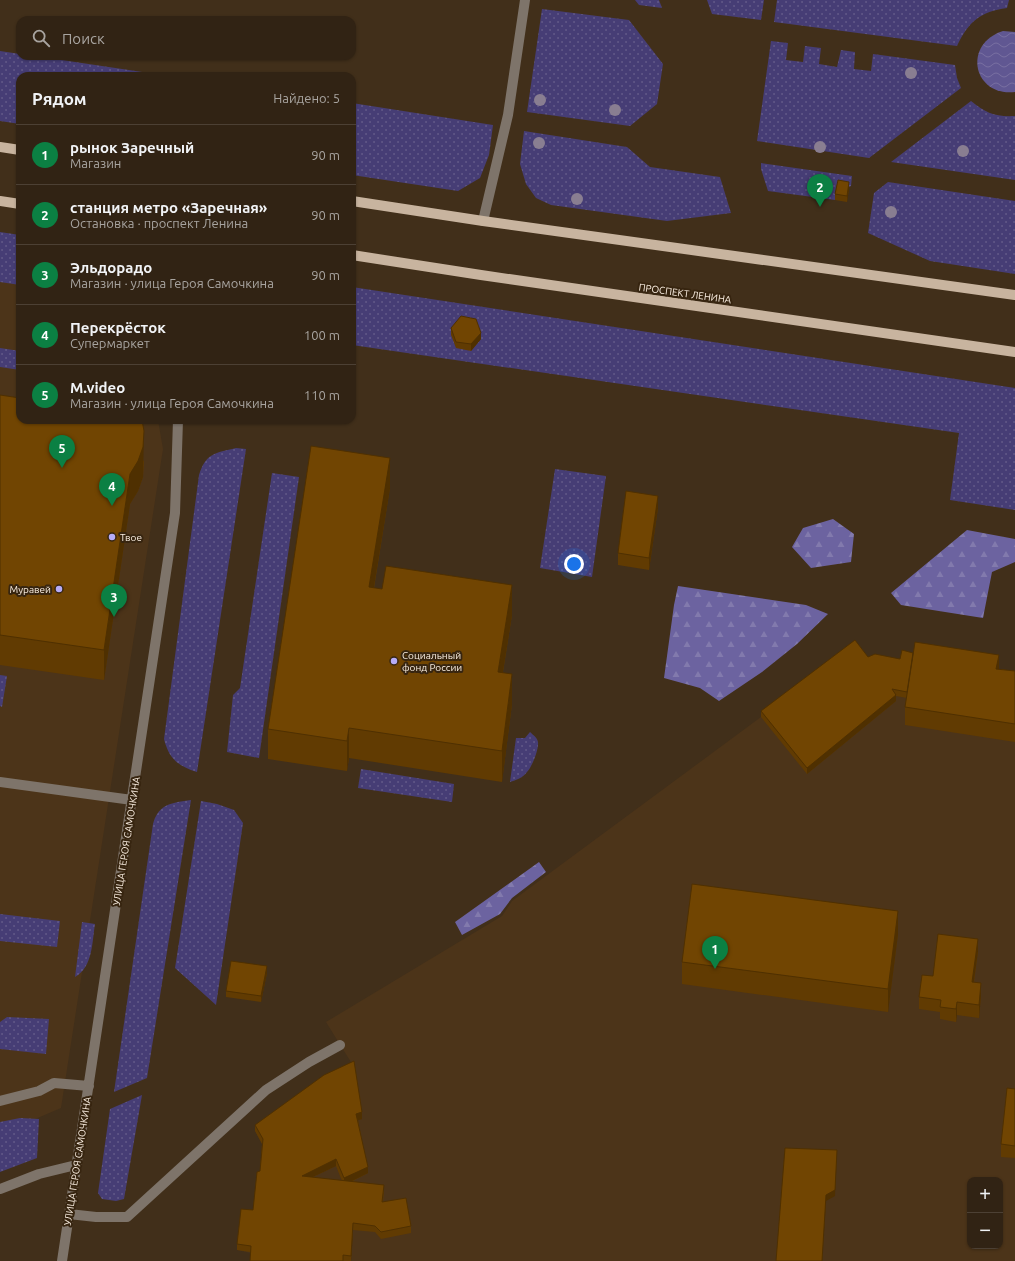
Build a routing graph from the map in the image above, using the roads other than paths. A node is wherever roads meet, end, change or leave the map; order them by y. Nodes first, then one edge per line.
1 (526, 0) edge
2 (0, 146) edge
3 (16, 149) edge
4 (0, 201) edge
5 (356, 202) edge
6 (16, 203) edge
7 (483, 221) junction
8 (356, 257) edge
9 (1015, 295) edge
10 (1015, 352) edge
11 (178, 424) edge
12 (0, 782) edge
13 (132, 800) junction
14 (340, 1045) dead end
15 (88, 1086) junction
16 (0, 1101) edge
17 (76, 1165) junction
18 (0, 1189) edge
19 (69, 1214) junction
20 (62, 1261) edge

1 - 7 street
2 - 3 main road
4 - 6 main road
5 - 7 main road
7 - 9 main road
8 - 10 main road, ПРОСПЕКТ ЛЕНИНА
11 - 13 street, УЛИЦА ГЕРОЯ САМОЧКИНА
12 - 13 street
13 - 15 street, УЛИЦА ГЕРОЯ САМОЧКИНА
14 - 19 street
15 - 16 street
15 - 17 street, УЛИЦА ГЕРОЯ САМОЧКИНА
17 - 18 street
17 - 19 street, УЛИЦА ГЕРОЯ САМОЧКИНА
19 - 20 street, УЛИЦА ГЕРОЯ САМОЧКИНА

